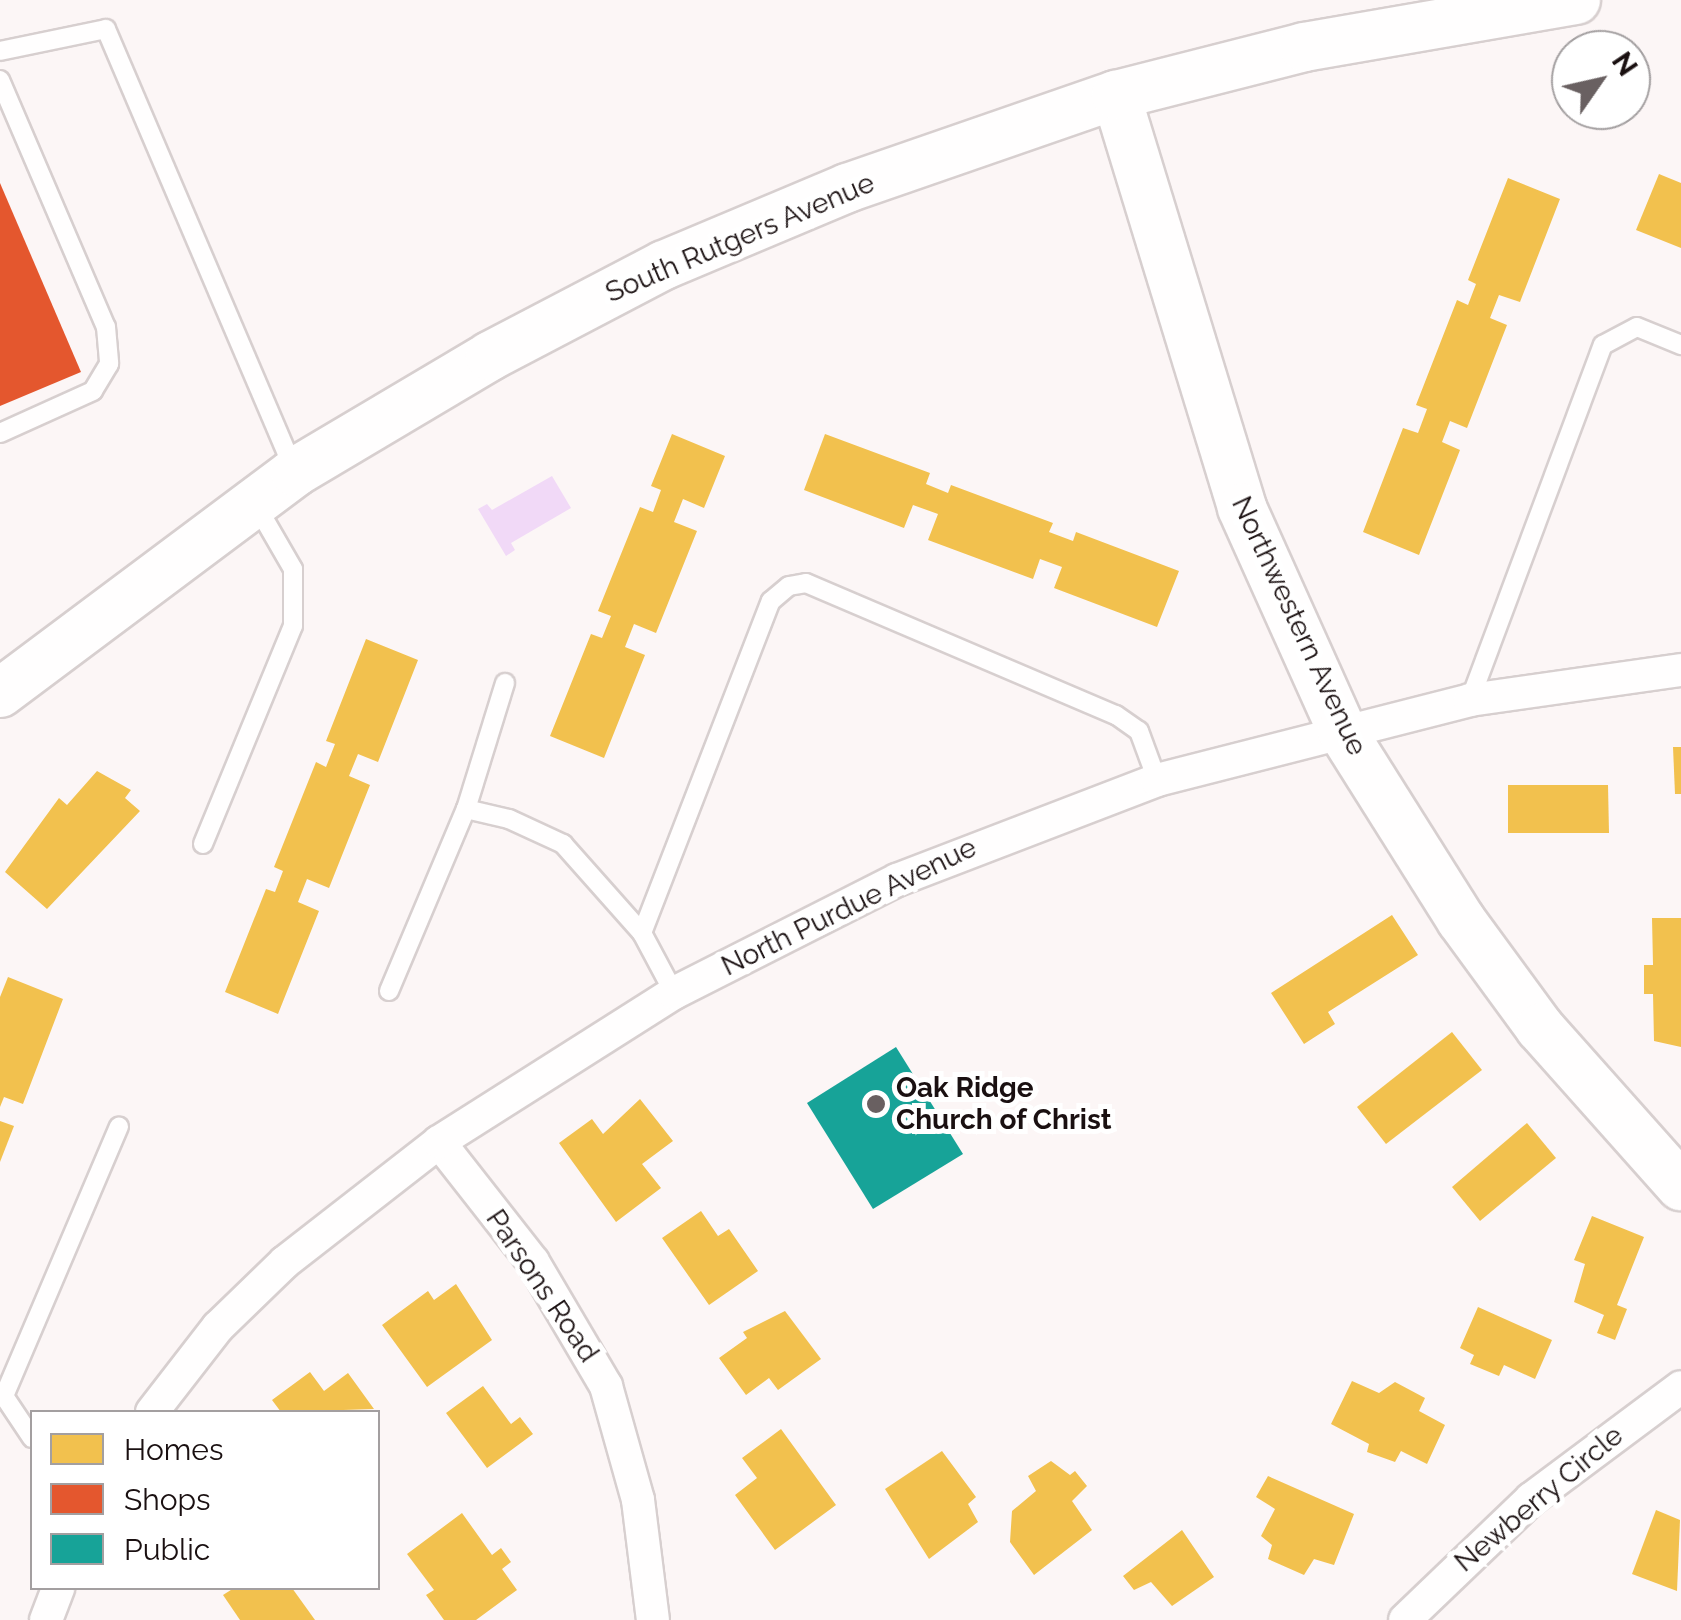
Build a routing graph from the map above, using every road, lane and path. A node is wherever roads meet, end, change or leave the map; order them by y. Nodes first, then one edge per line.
1 (1576, 0) edge
2 (0, 51) edge
3 (0, 80) edge
4 (1116, 95) junction
5 (1681, 345) edge
6 (0, 433) edge
7 (295, 472) junction
8 (254, 500) junction
9 (1681, 670) edge
10 (505, 683) dead end
11 (0, 693) edge
12 (1470, 700) junction
13 (1342, 731) junction
14 (1156, 780) junction
15 (466, 809) junction
16 (203, 844) dead end
17 (642, 933) junction
18 (389, 990) dead end
19 (674, 992) junction
20 (119, 1126) dead end
21 (439, 1142) junction
22 (1681, 1186) edge
23 (1681, 1387) edge
24 (154, 1410) edge
25 (30, 1435) edge
26 (57, 1590) edge
27 (46, 1620) edge
28 (653, 1620) edge
29 (1404, 1620) edge

1 - 4 street, South Rutgers Avenue
2 - 7 lane
3 - 6 lane
4 - 7 street, South Rutgers Avenue
4 - 13 street, Northwestern Avenue
5 - 12 lane
7 - 8 street, South Rutgers Avenue
8 - 11 street, South Rutgers Avenue
8 - 16 lane
9 - 12 street, North Purdue Avenue
10 - 15 lane
12 - 13 street, North Purdue Avenue
13 - 14 street, North Purdue Avenue
13 - 22 street, Northwestern Avenue
14 - 17 lane
14 - 19 street, North Purdue Avenue
15 - 17 lane
15 - 18 lane
17 - 19 lane
19 - 21 street, North Purdue Avenue
20 - 25 lane
21 - 24 street, North Purdue Avenue
21 - 28 street, Parsons Road
23 - 29 street, Newberry Circle
26 - 27 street

